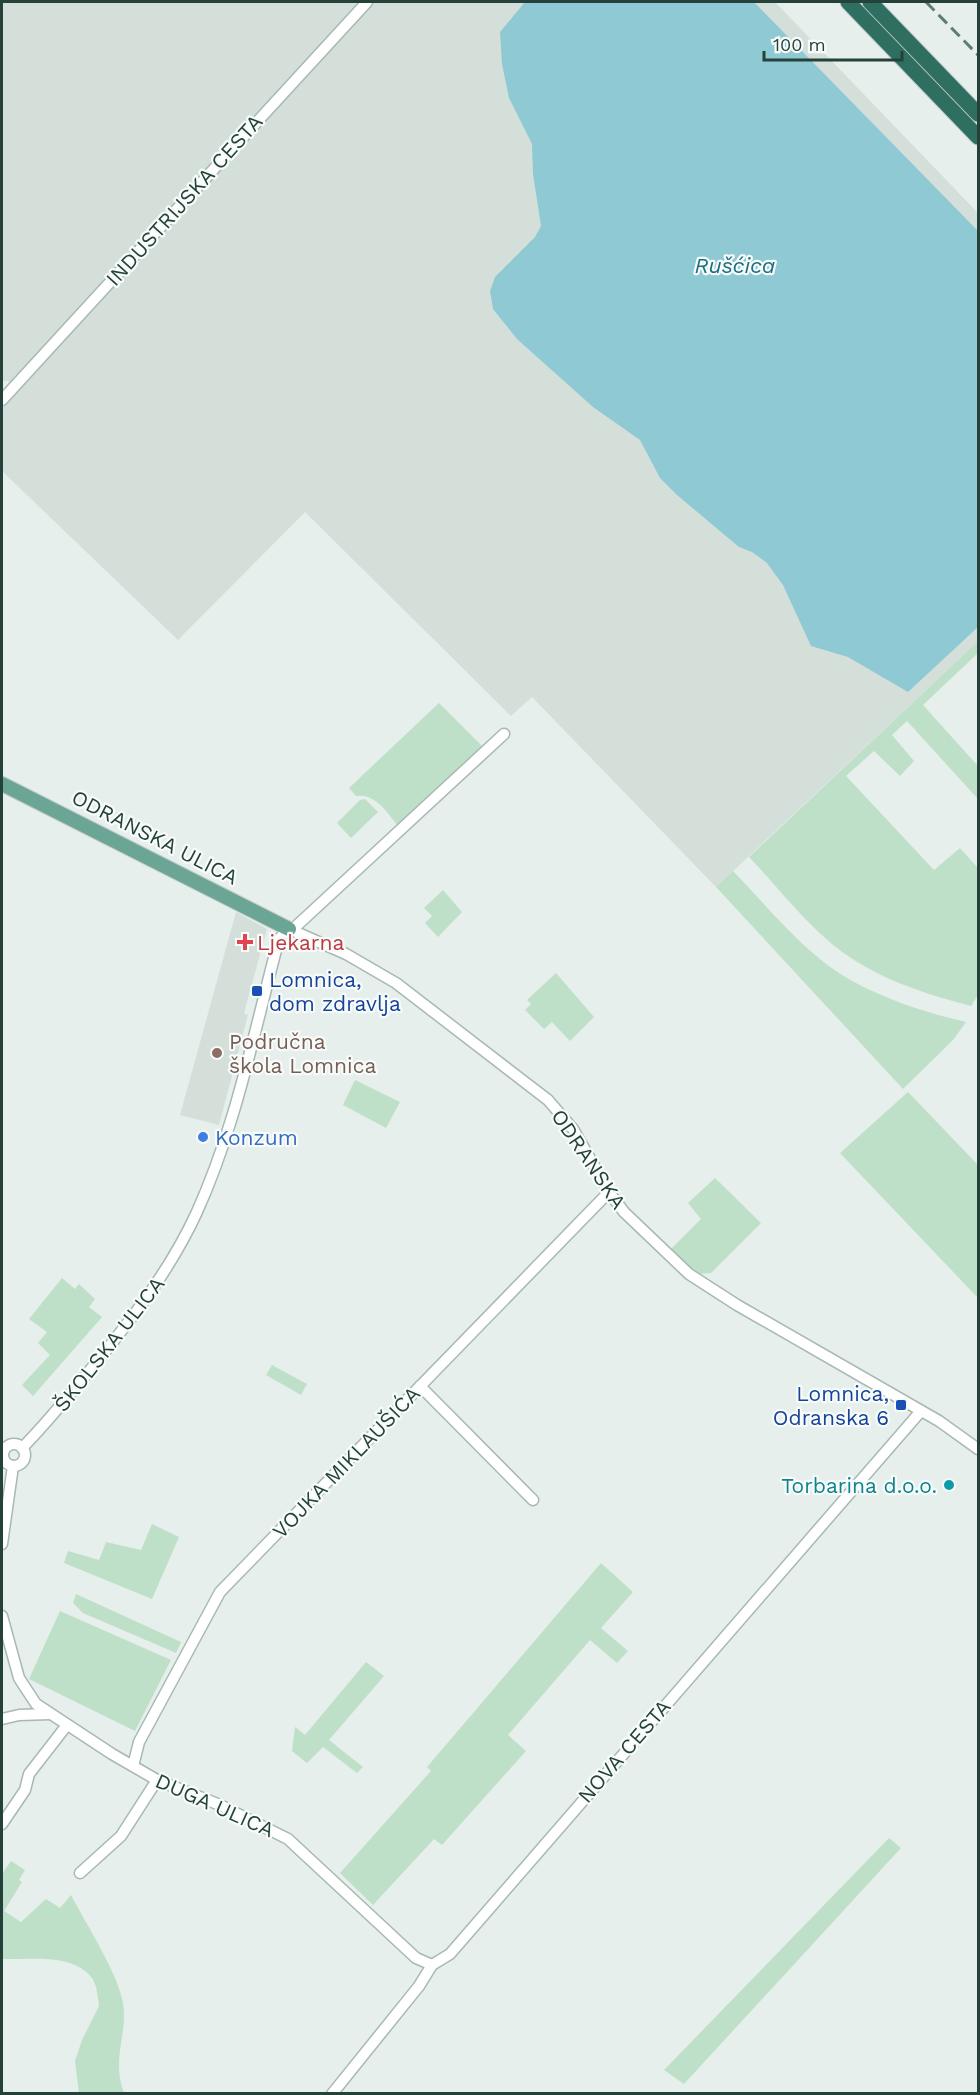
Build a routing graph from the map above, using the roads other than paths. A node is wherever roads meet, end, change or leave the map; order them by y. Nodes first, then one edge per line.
1 (367, 2) edge
2 (848, 2) edge
3 (870, 2) edge
4 (978, 114) edge
5 (978, 137) edge
6 (2, 400) edge
7 (504, 734) dead end
8 (2, 784) edge
9 (291, 929) junction
10 (609, 1192) junction
11 (420, 1386) junction
12 (921, 1411) junction
13 (4, 1446) edge
14 (22, 1448) junction
15 (978, 1449) edge
16 (13, 1466) junction
17 (532, 1500) dead end
18 (2, 1544) edge
19 (2, 1616) edge
20 (50, 1714) junction
21 (2, 1719) edge
22 (67, 1725) junction
23 (139, 1742) junction
24 (112, 1754) junction
25 (133, 1766) junction
26 (157, 1780) junction
27 (2, 1824) edge
28 (80, 1873) dead end
29 (432, 1965) junction
30 (332, 2094) edge

1 - 6 street, INDUSTRIJSKA CESTA
2 - 5 highway
3 - 4 highway
7 - 9 street, ŠKOLSKA ULICA
8 - 9 main road, ODRANSKA ULICA
9 - 10 street, ODRANSKA
9 - 14 street, ŠKOLSKA ULICA
10 - 11 street, VOJKA MIKLAUŠIĆA
10 - 12 street, ODRANSKA
11 - 17 street
11 - 23 street, VOJKA MIKLAUŠIĆA
12 - 15 street, ODRANSKA
12 - 29 street, NOVA CESTA
13 - 14 street, ŠKOLSKA ULICA
13 - 16 street, ŠKOLSKA ULICA
14 - 16 street, ŠKOLSKA ULICA
16 - 18 street, ŠKOLSKA ULICA
19 - 20 street
20 - 21 street
20 - 22 street, DUGA ULICA
22 - 24 street, DUGA ULICA
22 - 27 street
23 - 24 street
23 - 25 street, VOJKA MIKLAUŠIĆA
24 - 25 street, DUGA ULICA
25 - 26 street, DUGA ULICA
26 - 28 street
26 - 29 street, DUGA ULICA
29 - 30 street, NOVA CESTA

